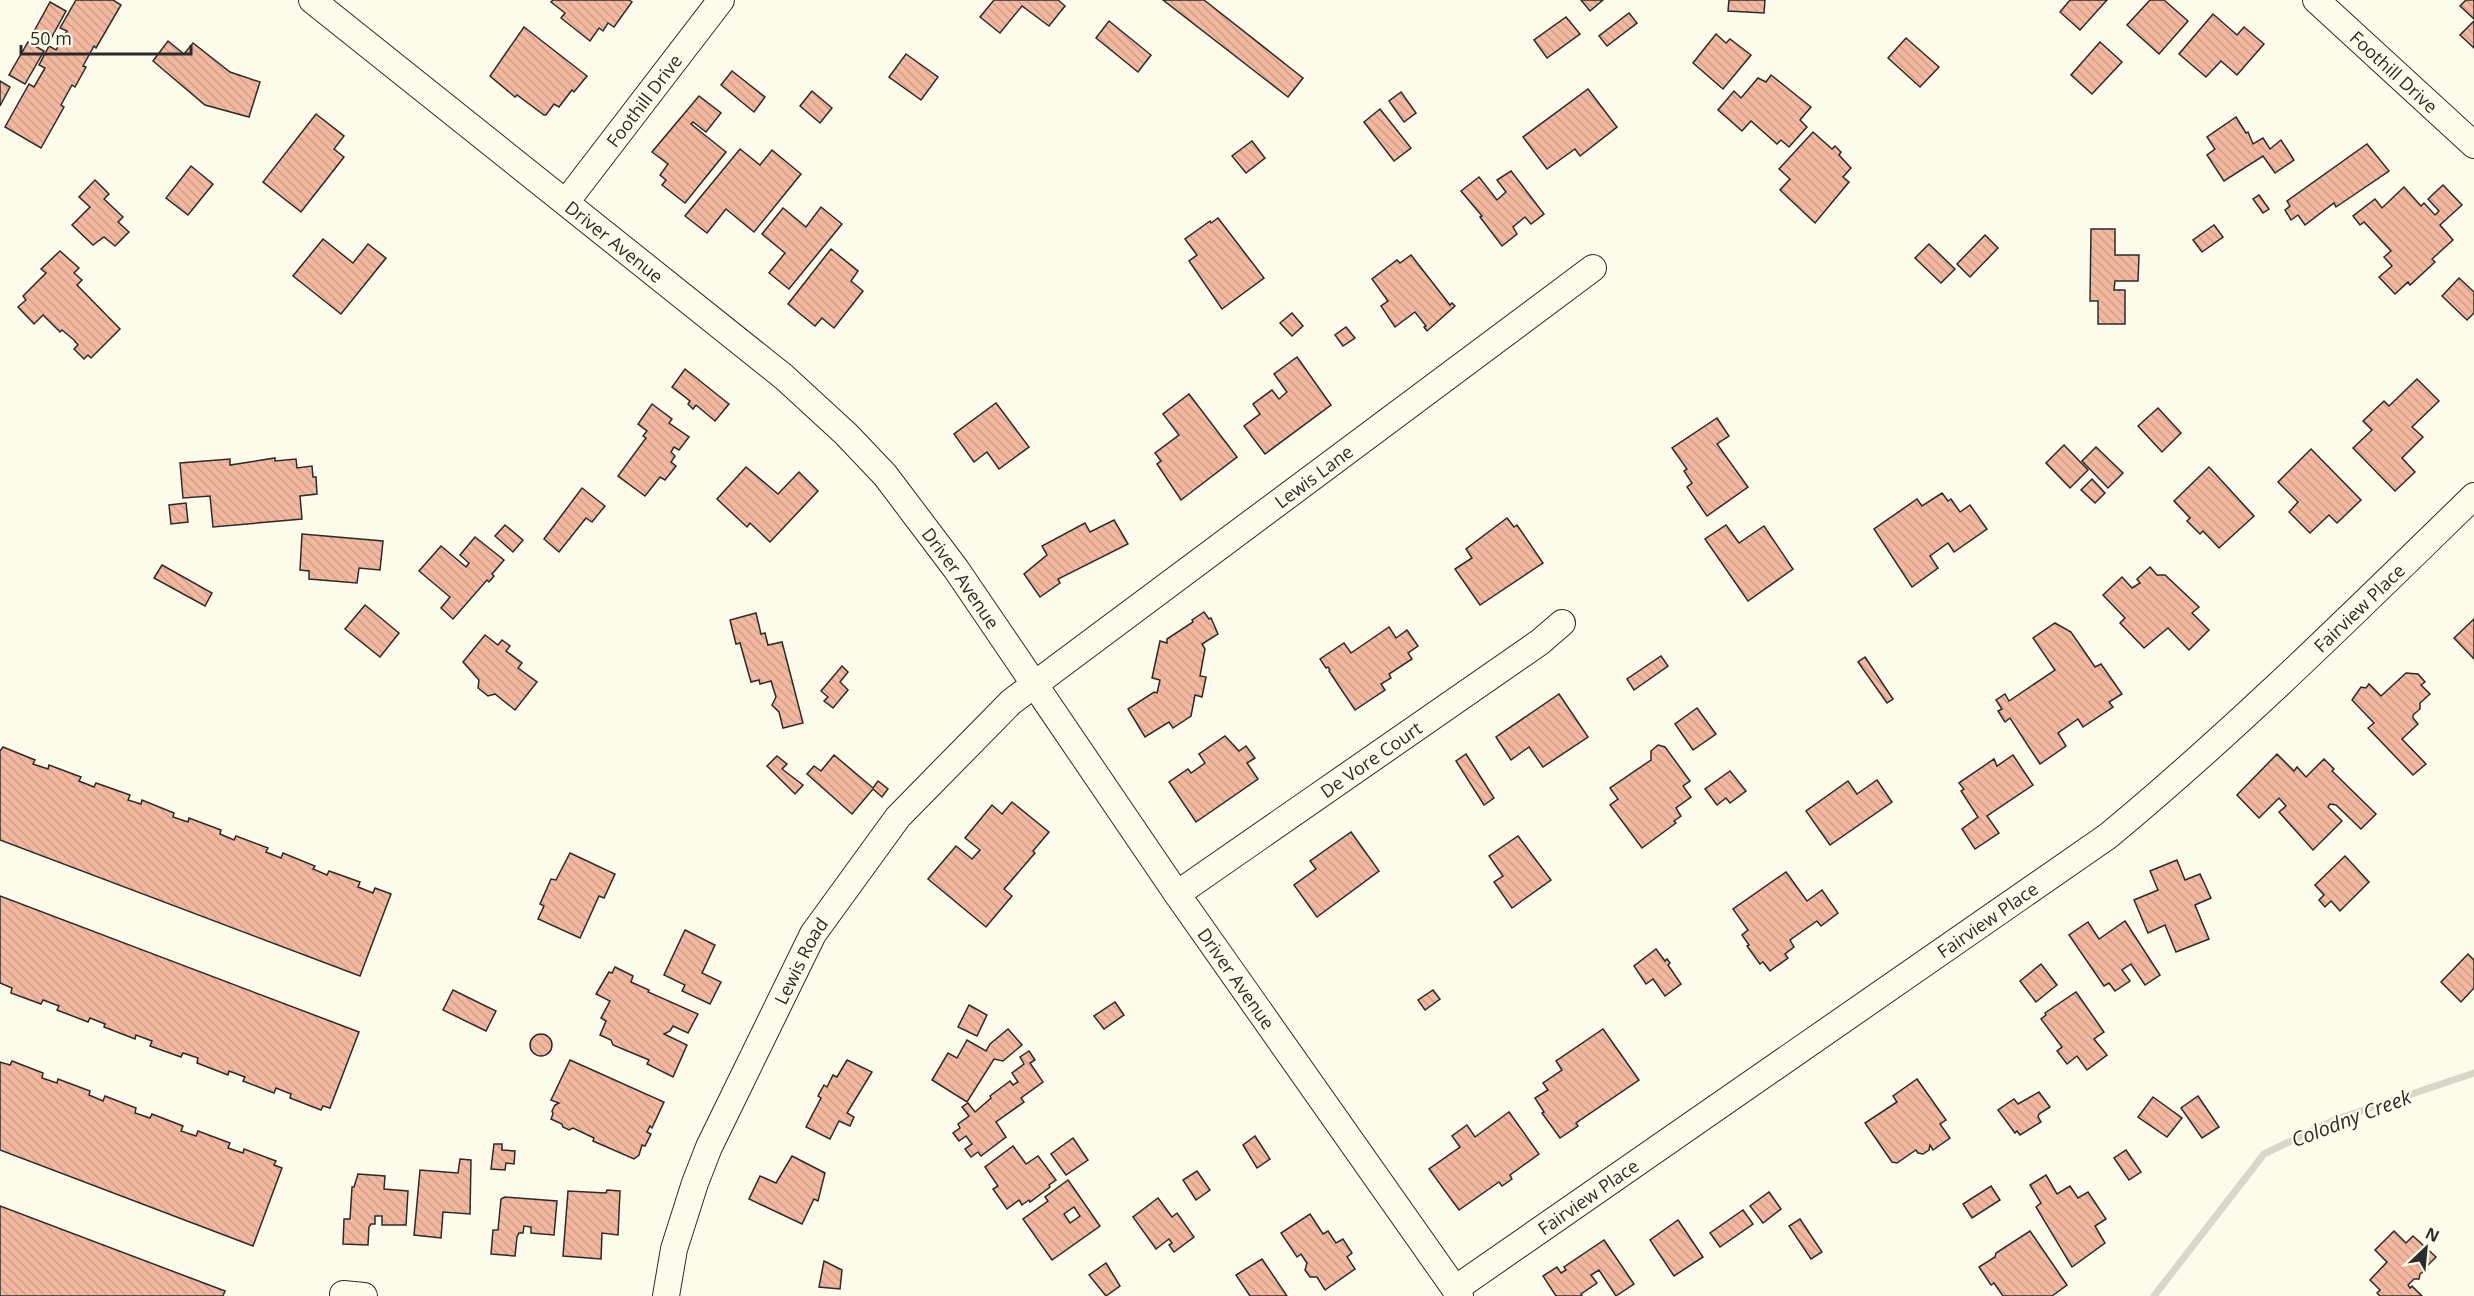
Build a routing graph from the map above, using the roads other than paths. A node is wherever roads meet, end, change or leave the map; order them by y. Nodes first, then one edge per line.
1 (312, 0) edge
2 (721, 0) edge
3 (2316, 0) edge
4 (2474, 145) edge
5 (566, 202) junction
6 (1593, 268) dead end
7 (2474, 496) edge
8 (1562, 623) dead end
9 (1034, 684) junction
10 (1177, 894) junction
11 (1457, 1292) edge
12 (666, 1296) edge

1 - 5 street, Driver Avenue
2 - 5 street, Foothill Drive
3 - 4 street, Foothill Drive
5 - 9 street, Driver Avenue
6 - 9 street, Lewis Lane
7 - 11 street, Fairview Place
8 - 10 street, De Vore Court
9 - 10 street, Driver Avenue
9 - 12 street, Lewis Road
10 - 11 street, Driver Avenue

